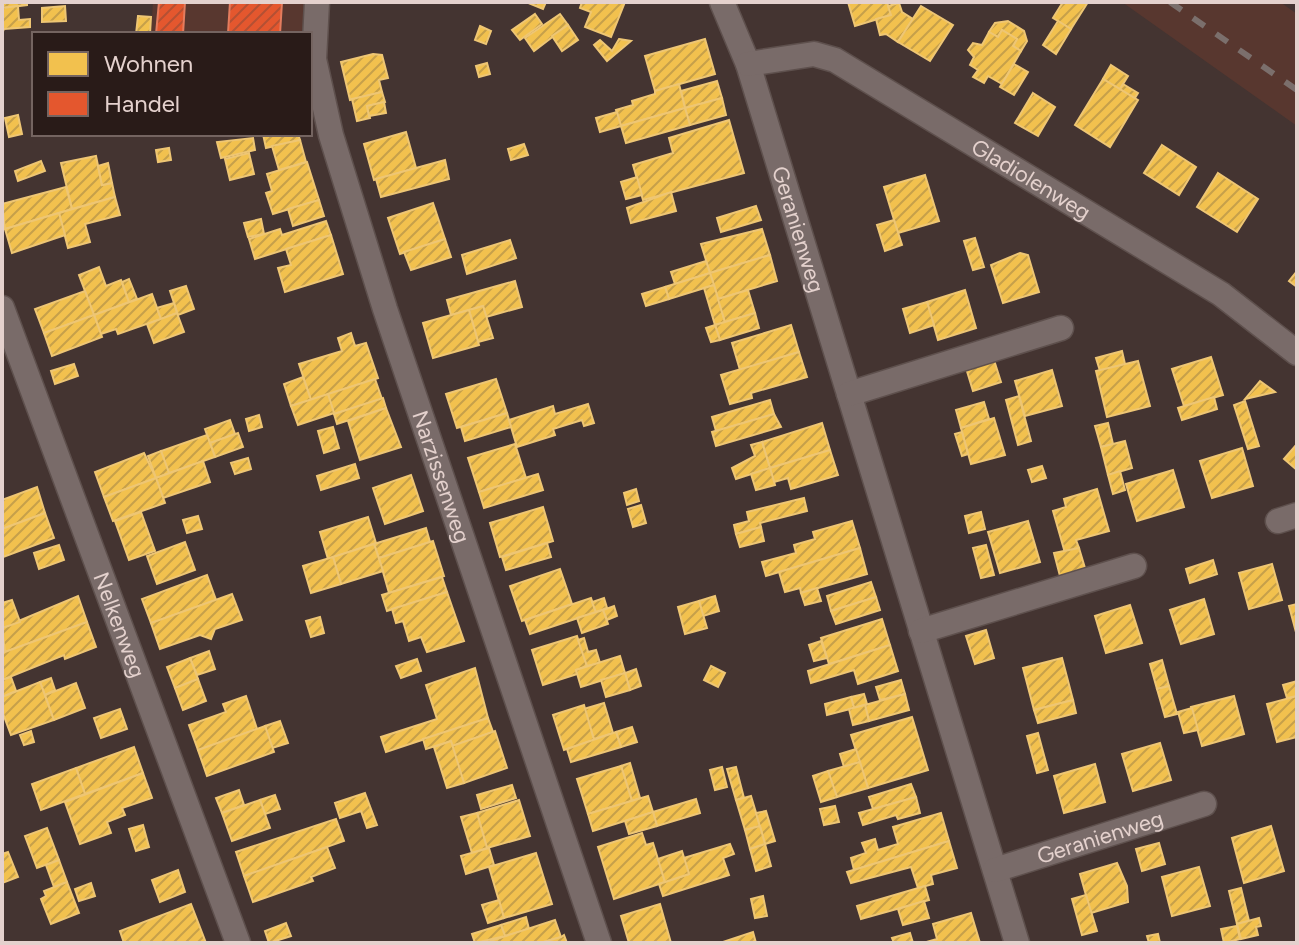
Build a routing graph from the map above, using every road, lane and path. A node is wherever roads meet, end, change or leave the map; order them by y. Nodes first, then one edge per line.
1 (317, 2) edge
2 (722, 2) edge
3 (748, 64) junction
4 (2, 308) edge
5 (1061, 328) dead end
6 (1297, 353) edge
7 (849, 394) junction
8 (1134, 566) dead end
9 (921, 631) junction
10 (1204, 804) dead end
11 (995, 870) junction
12 (238, 943) edge
13 (599, 943) edge
14 (1017, 943) edge

1 - 13 street, Narzissenweg
2 - 3 street, Geranienweg
3 - 6 street, Gladiolenweg
3 - 7 street, Geranienweg
4 - 12 street, Nelkenweg
5 - 7 street
7 - 9 street, Geranienweg
8 - 9 street
9 - 11 street, Geranienweg
10 - 11 street, Geranienweg
11 - 14 street, Geranienweg

